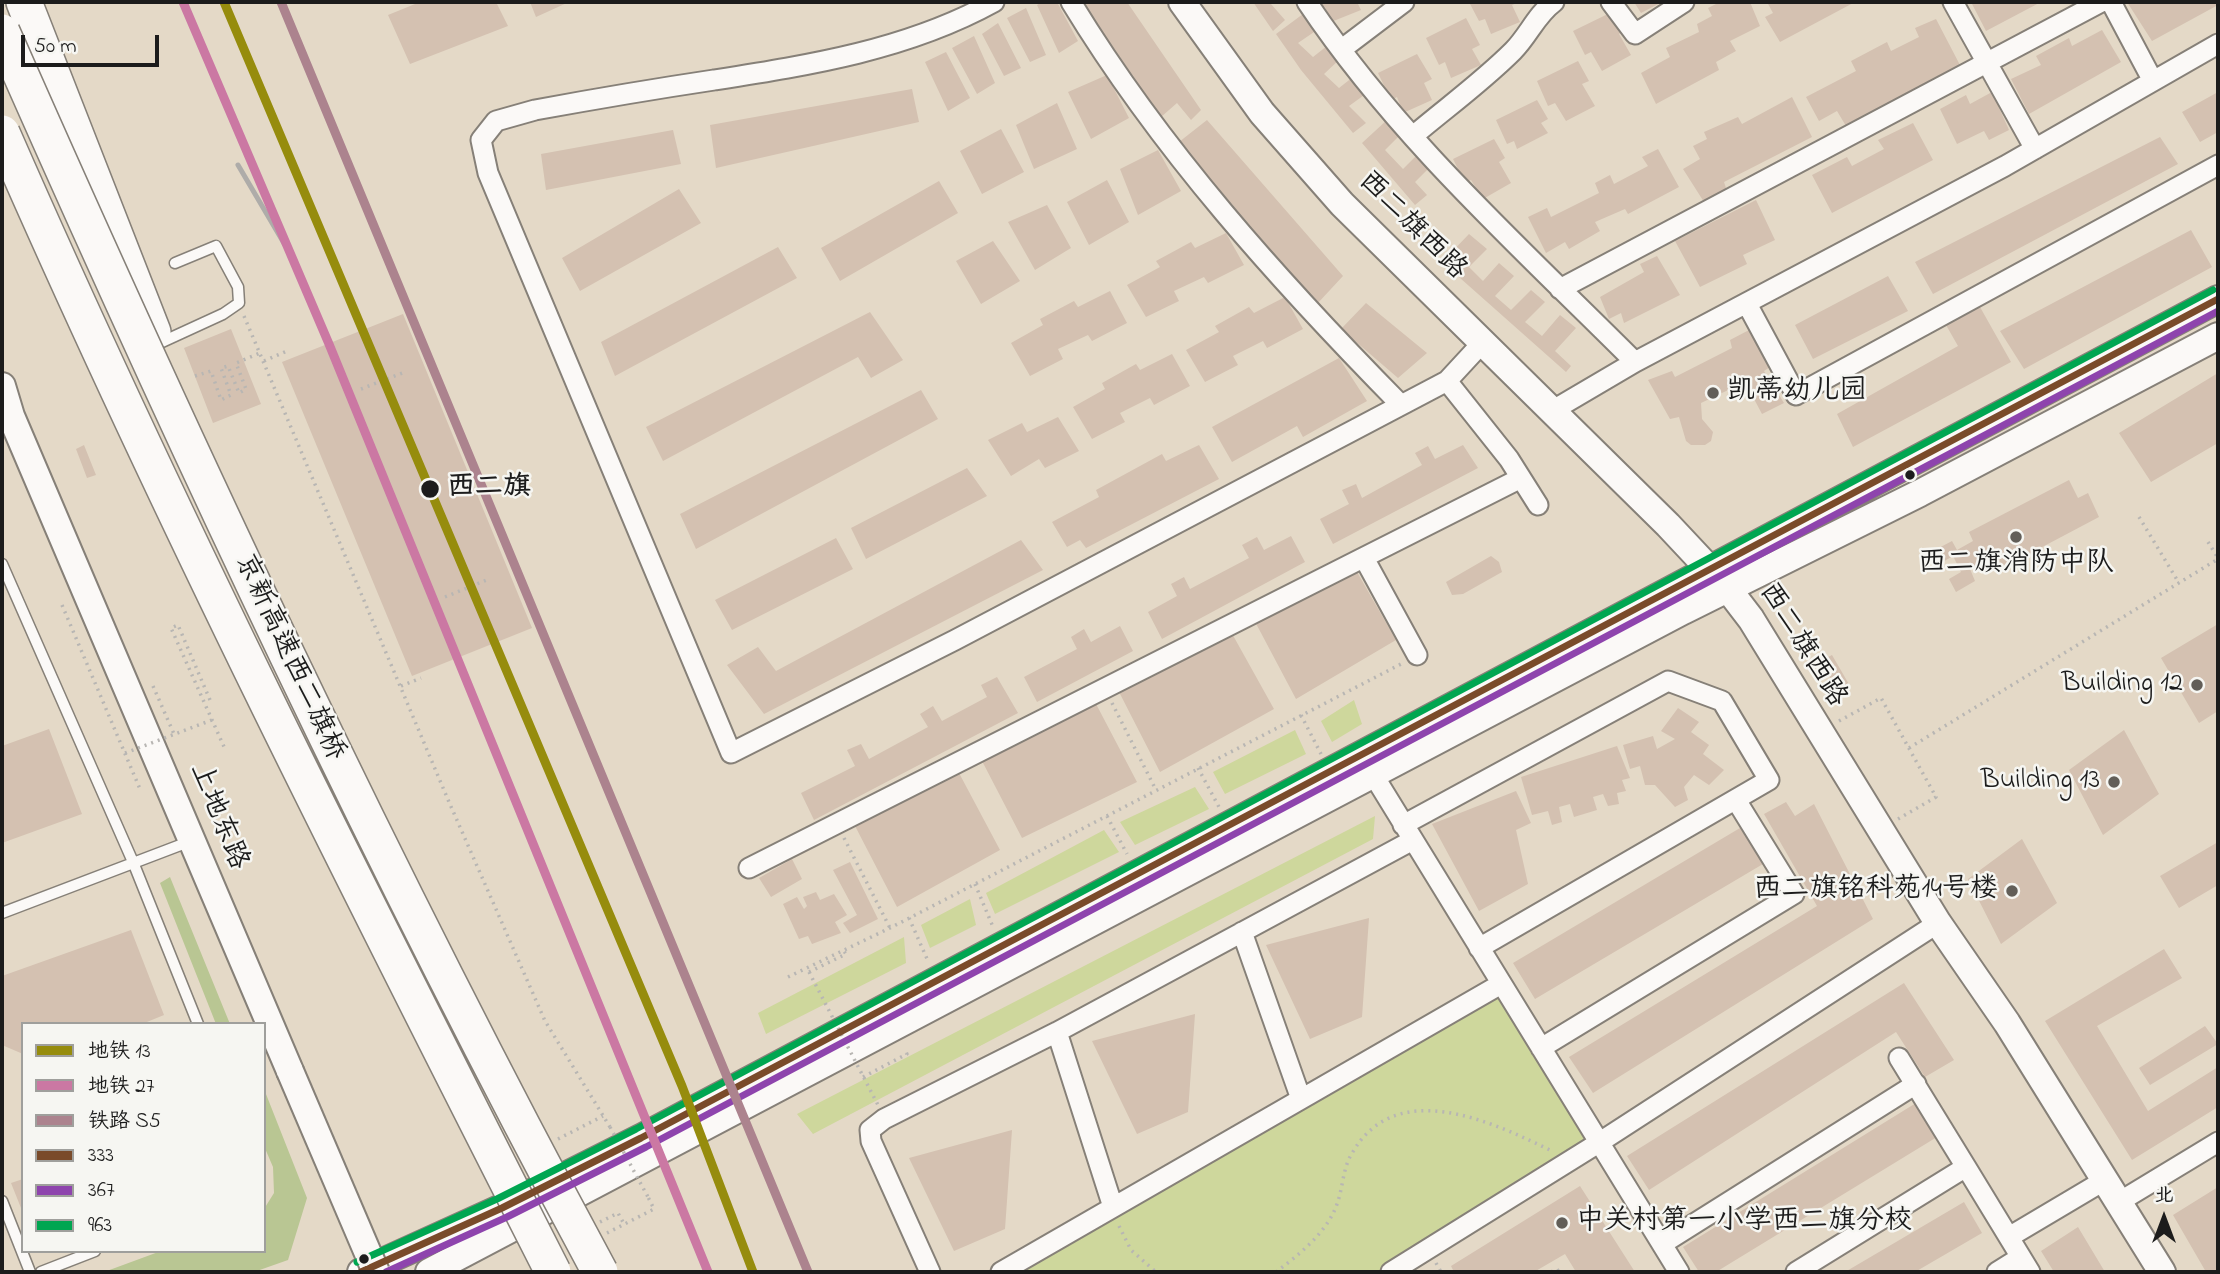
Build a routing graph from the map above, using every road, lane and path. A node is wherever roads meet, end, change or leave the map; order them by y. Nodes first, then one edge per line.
1 (24, 2) edge
2 (994, 2) edge
3 (1071, 2) edge
4 (1182, 2) edge
5 (1307, 2) edge
6 (1404, 2) edge
7 (1554, 2) edge
8 (1612, 2) edge
9 (1684, 2) edge
10 (1953, 2) edge
11 (2101, 2) edge
12 (2111, 2) edge
13 (2, 32) edge
14 (2218, 44) edge
15 (1342, 49) junction
16 (1987, 62) junction
17 (2153, 81) junction
18 (2, 133) edge
19 (1413, 136) junction
20 (2035, 149) junction
21 (2218, 165) edge
22 (175, 263) dead end
23 (1560, 289) junction
24 (2218, 299) edge
25 (1747, 304) junction
26 (231, 308) junction
27 (2218, 336) edge
28 (163, 342) dead end
29 (1483, 342) junction
30 (287, 351) dead end
31 (260, 353) junction
32 (264, 361) junction
33 (1635, 362) junction
34 (405, 372) dead end
35 (195, 376) dead end
36 (1447, 381) junction
37 (2, 386) edge
38 (361, 389) dead end
39 (1401, 404) junction
40 (1550, 412) junction
41 (7, 418) edge
42 (1519, 479) junction
43 (1538, 505) dead end
44 (2139, 517) dead end
45 (229, 532) junction
46 (2208, 542) dead end
47 (1364, 558) junction
48 (2218, 558) edge
49 (2, 564) edge
50 (1710, 570) junction
51 (489, 579) dead end
52 (2179, 583) junction
53 (1728, 589) junction
54 (445, 597) dead end
55 (62, 605) dead end
56 (1417, 655) joint
57 (421, 678) dead end
58 (153, 686) dead end
59 (401, 686) junction
60 (1104, 689) junction
61 (210, 700) dead end
62 (1301, 715) junction
63 (212, 720) junction
64 (1818, 732) junction
65 (174, 734) junction
66 (1909, 748) junction
67 (225, 749) dead end
68 (125, 753) junction
69 (1198, 768) junction
70 (1330, 771) junction
71 (1374, 776) junction
72 (140, 789) dead end
73 (1156, 790) junction
74 (1736, 800) junction
75 (1107, 816) junction
76 (837, 824) junction
77 (1229, 825) junction
78 (1881, 829) junction
79 (1408, 833) junction
80 (192, 841) junction
81 (133, 862) junction
82 (750, 868) dead end
83 (1137, 874) junction
84 (975, 884) junction
85 (2, 914) edge
86 (909, 918) junction
87 (1938, 923) junction
88 (890, 928) junction
89 (1242, 932) junction
90 (1002, 946) junction
91 (1479, 948) junction
92 (845, 952) junction
93 (788, 977) dead end
94 (937, 980) junction
95 (1501, 984) junction
96 (197, 1022) edge
97 (1057, 1031) junction
98 (1541, 1048) junction
99 (904, 1049) dead end
100 (1899, 1058) dead end
101 (863, 1077) junction
102 (1916, 1084) junction
103 (1301, 1099) junction
104 (878, 1105) dead end
105 (603, 1116) junction
106 (1600, 1142) junction
107 (2218, 1142) edge
108 (551, 1143) dead end
109 (1571, 1161) junction
110 (1966, 1167) junction
111 (2112, 1191) junction
112 (648, 1197) dead end
113 (2, 1201) edge
114 (1113, 1208) junction
115 (624, 1224) dead end
116 (594, 1225) dead end
117 (2009, 1237) junction
118 (1661, 1244) junction
119 (21, 1249) edge
120 (23, 1253) edge
121 (90, 1253) edge
122 (2025, 1265) edge
123 (30, 1272) edge
124 (41, 1272) edge
125 (361, 1272) edge
126 (376, 1272) edge
127 (429, 1272) edge
128 (553, 1272) edge
129 (600, 1272) edge
130 (930, 1272) edge
131 (1001, 1272) edge
132 (1156, 1272) edge
133 (1276, 1272) edge
134 (1391, 1272) edge
135 (1551, 1272) edge
136 (1559, 1272) edge
137 (1678, 1272) edge
138 (1796, 1272) edge
139 (1997, 1272) edge
140 (2162, 1272) edge

1 - 45 highway, bridge
2 - 39 street
3 - 39 street
4 - 29 main road, 西二旗西路
5 - 15 street
6 - 15 street
7 - 19 street
8 - 9 street
10 - 16 street
11 - 16 street
12 - 17 street
13 - 45 highway, 京新高速西二旗桥, bridge
14 - 17 street
15 - 19 street
16 - 20 street
16 - 23 street
17 - 20 street
18 - 128 highway, 京新高速西二旗桥, bridge
19 - 23 street
20 - 25 street
21 - 25 street
22 - 26 lane
23 - 33 street
24 - 50 main road
25 - 33 street
26 - 28 lane
26 - 31 path
27 - 53 main road
29 - 36 street
29 - 40 main road, 西二旗西路
30 - 32 path
31 - 32 path
31 - 35 path
32 - 59 path
33 - 40 street
34 - 38 path
36 - 39 street
36 - 42 street
37 - 41 main road, 上地东路
40 - 50 main road, 西二旗西路
41 - 80 main road, 上地东路
42 - 43 street
42 - 47 street
44 - 52 path
45 - 129 highway, 京新高速西二旗桥, bridge
46 - 48 path
47 - 56 street
47 - 60 street
48 - 52 path
49 - 81 lane
50 - 53 main road, 西二旗西路
50 - 70 main road
51 - 54 path
52 - 66 path
53 - 64 main road, 西二旗西路
53 - 71 main road
55 - 68 path
56 - 62 path
57 - 59 path
58 - 65 path
59 - 105 path
60 - 73 path
60 - 76 street
61 - 63 path
62 - 69 path
62 - 70 path
63 - 65 path, bridge
63 - 67 path
64 - 66 path
64 - 78 main road, 西二旗西路
65 - 68 path, bridge
66 - 78 path
68 - 72 path
69 - 73 path
69 - 77 path
70 - 77 main road
71 - 79 street
71 - 127 main road
73 - 75 path
74 - 79 street
74 - 91 street
74 - 98 street
75 - 83 path
75 - 84 path
76 - 82 street
76 - 88 path
77 - 83 main road
78 - 87 main road, 西二旗西路
79 - 89 street
79 - 91 street
80 - 81 lane
80 - 126 main road, 上地东路, bridge
81 - 85 lane
81 - 96 lane
83 - 90 main road
84 - 86 path
84 - 90 path
86 - 88 path
86 - 94 path
87 - 106 street
87 - 111 main road, 西二旗西路
88 - 92 path
89 - 97 street
89 - 103 street
90 - 94 main road
91 - 95 street
92 - 93 path
92 - 101 path, bridge
94 - 125 main road
95 - 98 street
95 - 103 street
97 - 114 street
97 - 130 street
98 - 106 street
99 - 101 path
100 - 102 street
101 - 104 path, bridge
102 - 110 street
102 - 118 street
103 - 114 street
105 - 108 path
105 - 112 path, bridge
106 - 109 street
106 - 118 street
107 - 111 street
109 - 133 path
109 - 134 street
110 - 117 street
110 - 138 street
111 - 117 street
111 - 140 main road, 西二旗西路
113 - 119 lane
114 - 131 street
114 - 132 path
115 - 116 path
117 - 122 street
118 - 137 street
120 - 123 lane
121 - 124 lane
122 - 139 street
135 - 136 path

